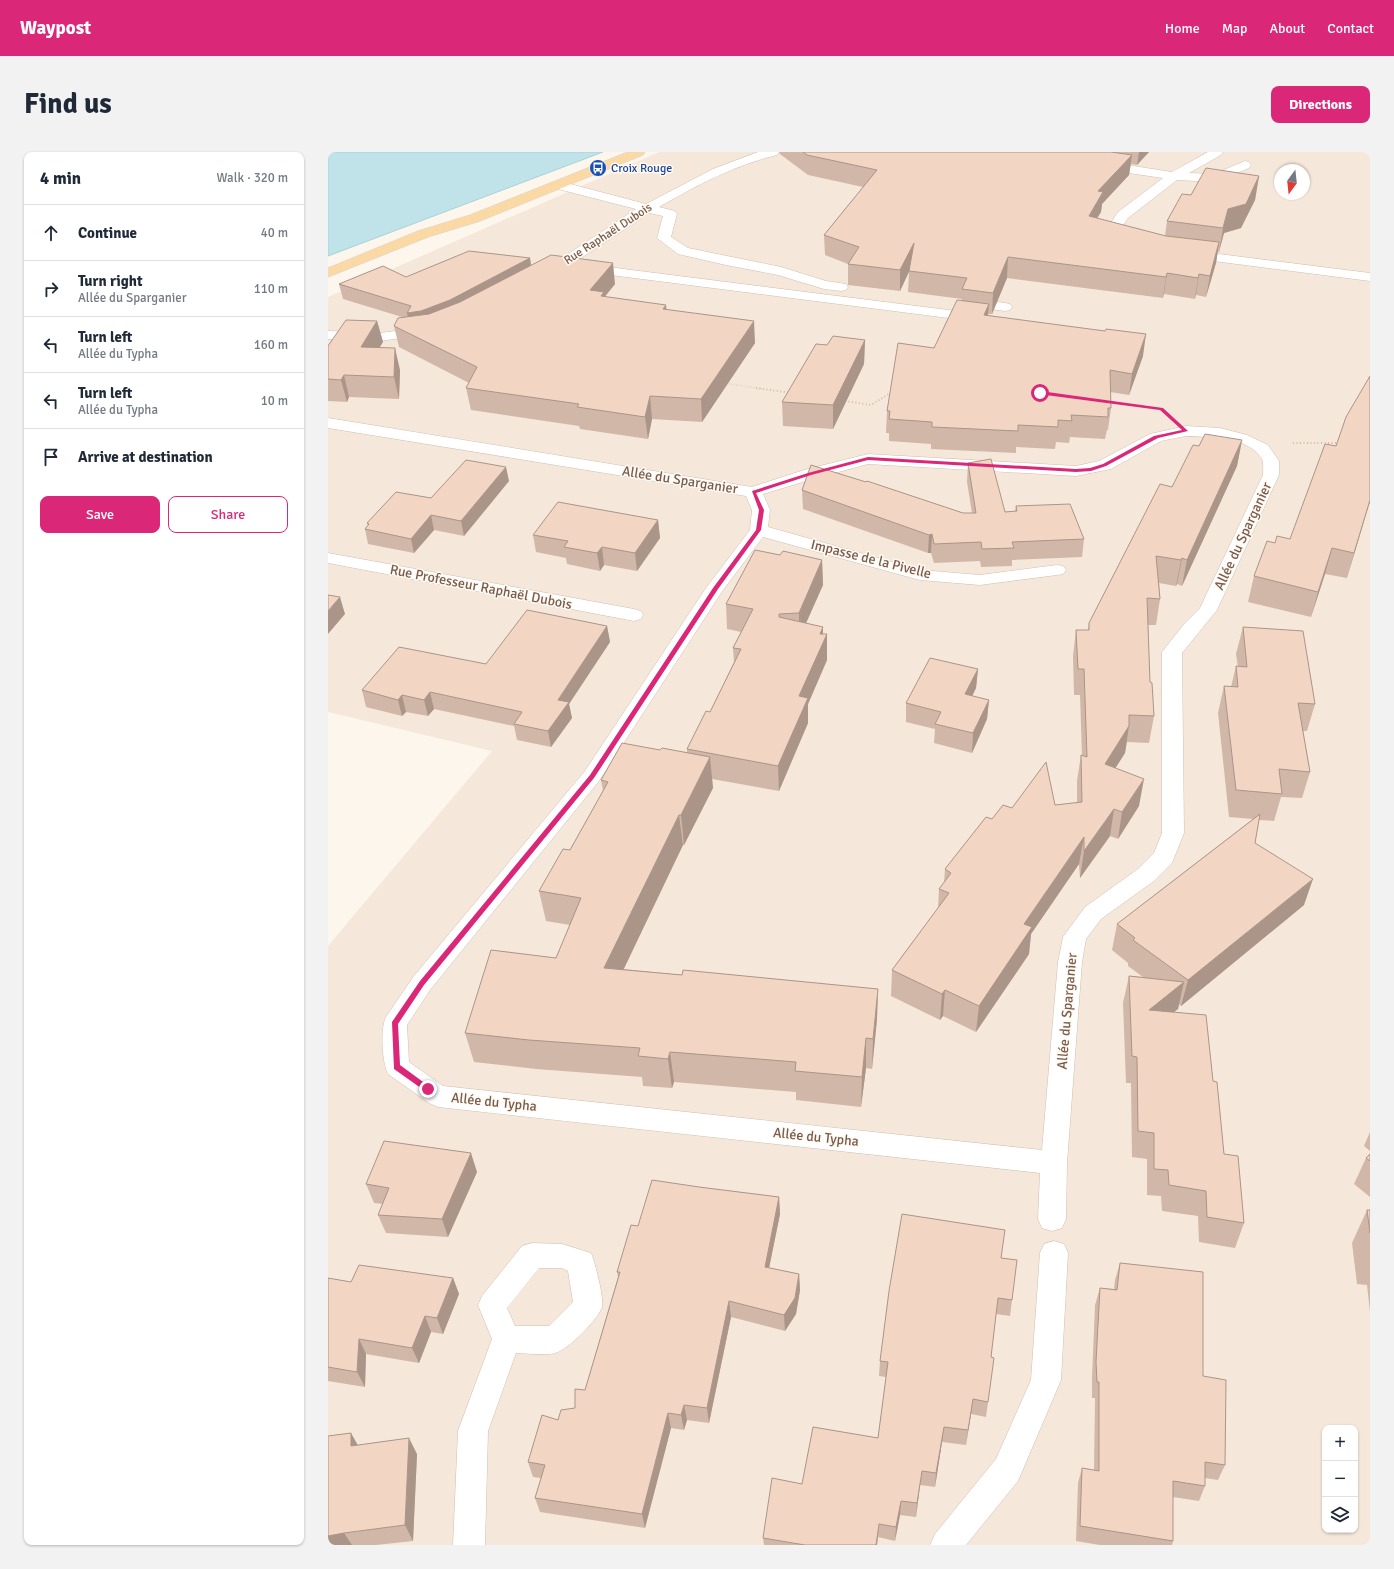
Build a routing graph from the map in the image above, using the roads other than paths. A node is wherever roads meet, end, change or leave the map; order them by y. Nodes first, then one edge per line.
1 (639, 152) edge
2 (773, 152) edge
3 (1217, 152) edge
4 (1090, 164) edge
5 (1246, 165) dead end
6 (1174, 176) junction
7 (559, 185) junction
8 (646, 208) junction
9 (475, 218) junction
10 (1148, 247) edge
11 (1170, 252) edge
12 (561, 265) junction
13 (328, 273) edge
14 (1370, 277) edge
15 (534, 279) edge
16 (328, 285) edge
17 (856, 289) dead end
18 (950, 300) dead end
19 (1005, 307) dead end
20 (994, 320) edge
21 (440, 326) edge
22 (328, 335) edge
23 (328, 422) edge
24 (753, 492) junction
25 (759, 530) junction
26 (328, 558) edge
27 (1057, 570) dead end
28 (634, 615) dead end
29 (1054, 1163) junction
30 (1052, 1219) dead end
31 (1054, 1253) dead end
32 (506, 1339) dead end
33 (469, 1545) edge
34 (946, 1545) edge

1 - 7 main road
2 - 8 street, Rue Raphaël Dubois
3 - 6 street
4 - 6 street
5 - 6 street
6 - 10 street
7 - 8 street
7 - 9 main road
8 - 12 street, Rue Raphaël Dubois
8 - 17 street
9 - 13 main road
9 - 16 main road
11 - 14 street
12 - 15 street, Rue Raphaël Dubois
12 - 20 street
18 - 19 street
21 - 22 street
23 - 24 street, Allée du Sparganier
24 - 25 street
24 - 29 street, Allée du Sparganier
25 - 27 street, Impasse de la Pivelle
25 - 29 street, Allée du Typha
26 - 28 street, Rue Professeur Raphaël Dubois
29 - 30 street, Allée du Sparganier
31 - 34 street
32 - 33 street

